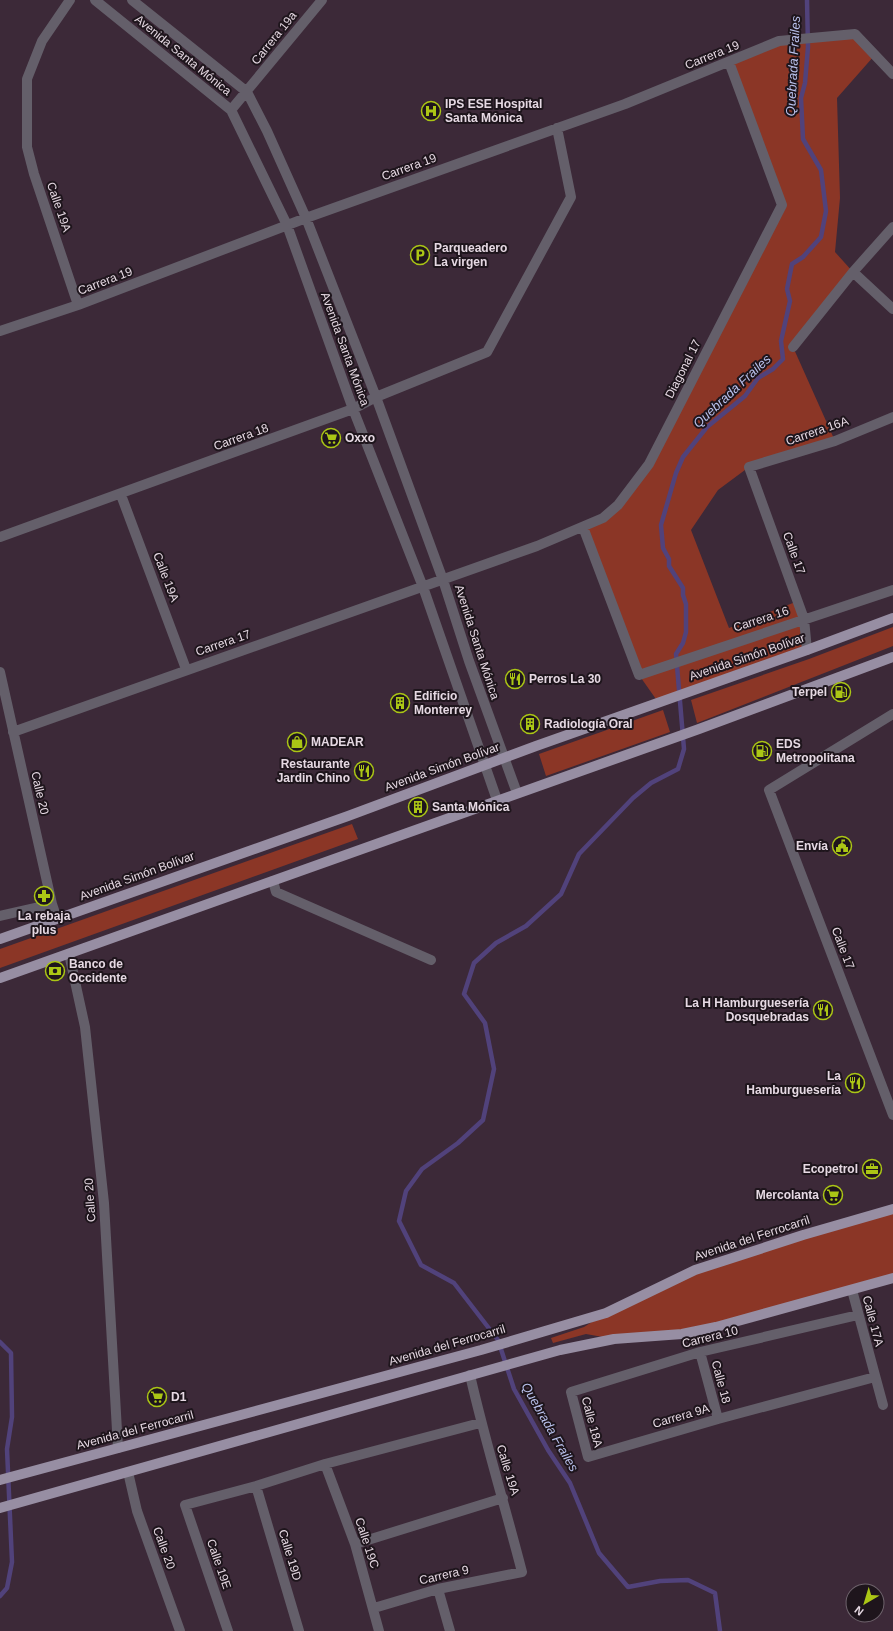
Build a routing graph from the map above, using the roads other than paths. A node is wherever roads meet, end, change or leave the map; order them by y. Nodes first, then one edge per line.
1 (70, 0) edge
2 (95, 0) edge
3 (132, 0) edge
4 (322, 0) edge
5 (729, 62) junction
6 (892, 72) edge
7 (247, 92) junction
8 (231, 110) junction
9 (557, 128) junction
10 (306, 218) junction
11 (286, 225) junction
12 (893, 227) edge
13 (853, 272) junction
14 (78, 305) junction
15 (893, 309) edge
16 (0, 331) edge
17 (793, 347) dead end
18 (376, 397) junction
19 (354, 409) junction
20 (893, 417) edge
21 (749, 467) joint
22 (121, 495) junction
23 (583, 528) junction
24 (0, 537) edge
25 (443, 580) junction
26 (423, 587) junction
27 (893, 590) edge
28 (893, 618) edge
29 (804, 619) junction
30 (807, 650) junction
31 (893, 657) edge
32 (186, 669) junction
33 (0, 672) edge
34 (893, 714) edge
35 (13, 732) junction
36 (503, 758) junction
37 (486, 764) junction
38 (517, 793) junction
39 (497, 800) junction
40 (273, 881) junction
41 (52, 904) junction
42 (0, 916) edge
43 (57, 919) junction
44 (0, 939) edge
45 (69, 954) junction
46 (431, 960) dead end
47 (0, 978) edge
48 (893, 1115) edge
49 (893, 1209) edge
50 (893, 1278) edge
51 (852, 1290) junction
52 (858, 1315) junction
53 (700, 1352) junction
54 (470, 1375) junction
55 (875, 1377) junction
56 (571, 1392) joint
57 (883, 1405) dead end
58 (718, 1419) junction
59 (480, 1423) junction
60 (118, 1448) junction
61 (588, 1457) joint
62 (325, 1464) junction
63 (128, 1472) junction
64 (0, 1480) edge
65 (256, 1486) junction
66 (503, 1498) junction
67 (0, 1508) edge
68 (355, 1544) junction
69 (522, 1572) joint
70 (438, 1589) junction
71 (374, 1608) junction
72 (180, 1631) edge
73 (228, 1631) edge
74 (299, 1631) edge
75 (379, 1631) edge
76 (450, 1631) edge

1 - 14 street, Calle 19A
2 - 8 street, Avenida Santa Mónica
3 - 7 street, Avenida Santa Mónica
4 - 7 street, Carrera 19a
5 - 6 street, Carrera 19
5 - 9 street, Carrera 19
5 - 23 street, Diagonal 17
7 - 8 street, Carrera 19a
7 - 10 street, Avenida Santa Mónica
8 - 11 street, Avenida Santa Mónica
9 - 10 street, Carrera 19
9 - 18 street, Carrera 18
10 - 11 street, Carrera 19
10 - 18 street, Avenida Santa Mónica
11 - 14 street, Carrera 19
11 - 19 street, Avenida Santa Mónica
12 - 13 street
13 - 15 street
13 - 17 street
14 - 16 street, Carrera 19
18 - 19 street, Carrera 18
18 - 25 street, Avenida Santa Mónica
19 - 22 street, Carrera 18
19 - 26 street, Avenida Santa Mónica
20 - 21 street, Carrera 16A
21 - 29 street, Calle 17
22 - 24 street, Carrera 18
22 - 32 street, Calle 19A
23 - 25 street, Diagonal 17
23 - 29 street, Carrera 16
25 - 26 street, Carrera 17
25 - 36 street, Avenida Santa Mónica
26 - 32 street, Carrera 17
26 - 37 street, Avenida Santa Mónica
27 - 29 street, Carrera 16
28 - 30 main road, Avenida Simón Bolívar
29 - 30 street, Calle 17
30 - 36 main road, Avenida Simón Bolívar
31 - 38 main road
32 - 35 street, Carrera 17
33 - 35 street, Calle 20
34 - 48 street, Calle 17
35 - 41 street, Calle 20
36 - 37 main road, Avenida Simón Bolívar
36 - 38 street
37 - 39 street
37 - 43 main road, Avenida Simón Bolívar
38 - 39 main road
39 - 40 main road
40 - 45 main road
40 - 46 street
41 - 42 street
41 - 43 street, Calle 20
43 - 44 main road, Avenida Simón Bolívar
45 - 47 main road
45 - 60 street, Calle 20
49 - 60 main road, Avenida del Ferrocarril
50 - 51 main road
51 - 52 street, Calle 17A
51 - 54 main road
52 - 53 street, Carrera 10
52 - 55 street, Calle 17A
53 - 56 street, Carrera 10
53 - 58 street, Calle 18
54 - 59 street, Calle 19A
54 - 63 main road
55 - 57 street, Calle 17A
55 - 58 street, Carrera 9A
56 - 61 street, Calle 18A
58 - 61 street, Carrera 9A
59 - 62 street
59 - 66 street, Calle 19A
60 - 64 main road, Avenida del Ferrocarril
62 - 65 street
62 - 68 street, Calle 19C
63 - 67 main road
63 - 72 street, Calle 20
65 - 73 street, Calle 19E
65 - 74 street, Calle 19D
66 - 68 street
66 - 69 street, Calle 19A
68 - 71 street, Calle 19C
69 - 70 street, Carrera 9
70 - 71 street, Carrera 9
70 - 76 street
71 - 75 street, Calle 19C

